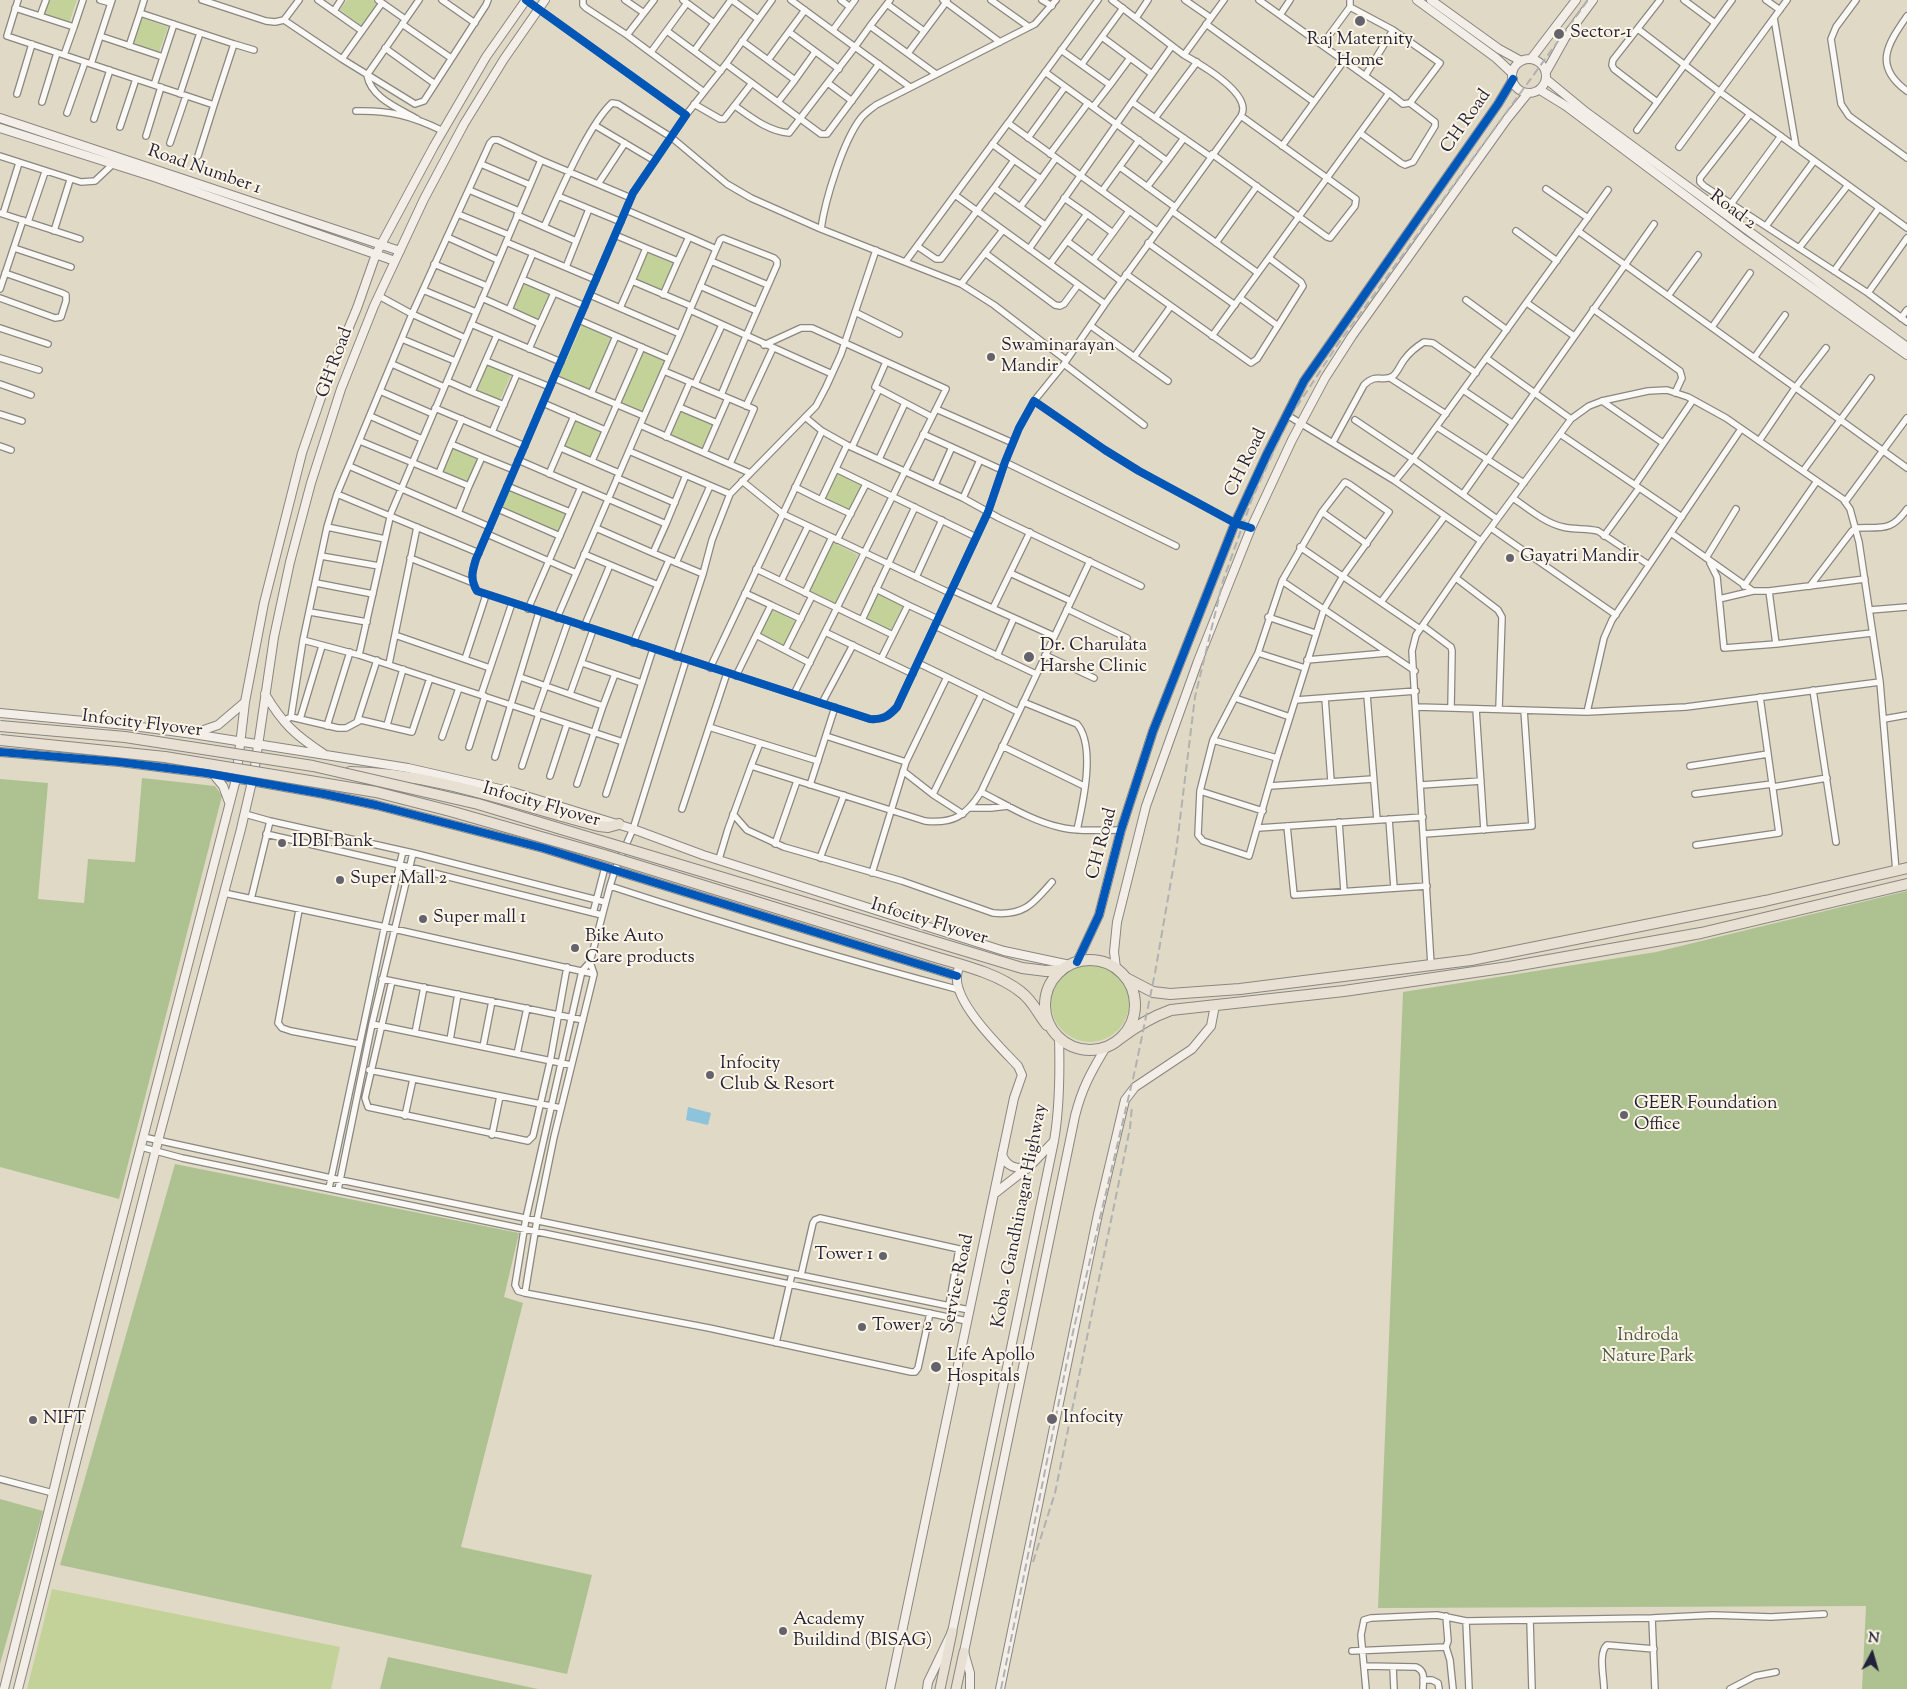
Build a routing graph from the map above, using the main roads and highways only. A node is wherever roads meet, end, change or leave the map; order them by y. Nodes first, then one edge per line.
1 (0, 726) edge
2 (0, 740) edge
3 (339, 772) junction
4 (619, 824) road end
5 (1907, 868) edge
6 (1907, 884) edge
7 (1060, 970) junction
8 (1126, 978) junction
9 (1057, 1036) junction
10 (1118, 1040) junction
11 (952, 1632) road end
12 (964, 1652) road end
13 (940, 1689) edge
14 (956, 1689) edge

1 - 3 highway, Infocity Flyover, bridge
2 - 9 highway, Infocity Flyover, bridge
3 - 4 highway, bridge
3 - 7 highway, Infocity Flyover, bridge
5 - 8 highway
6 - 10 highway
7 - 8 highway
7 - 9 highway
8 - 10 highway
9 - 10 highway
11 - 13 main road
12 - 14 main road

